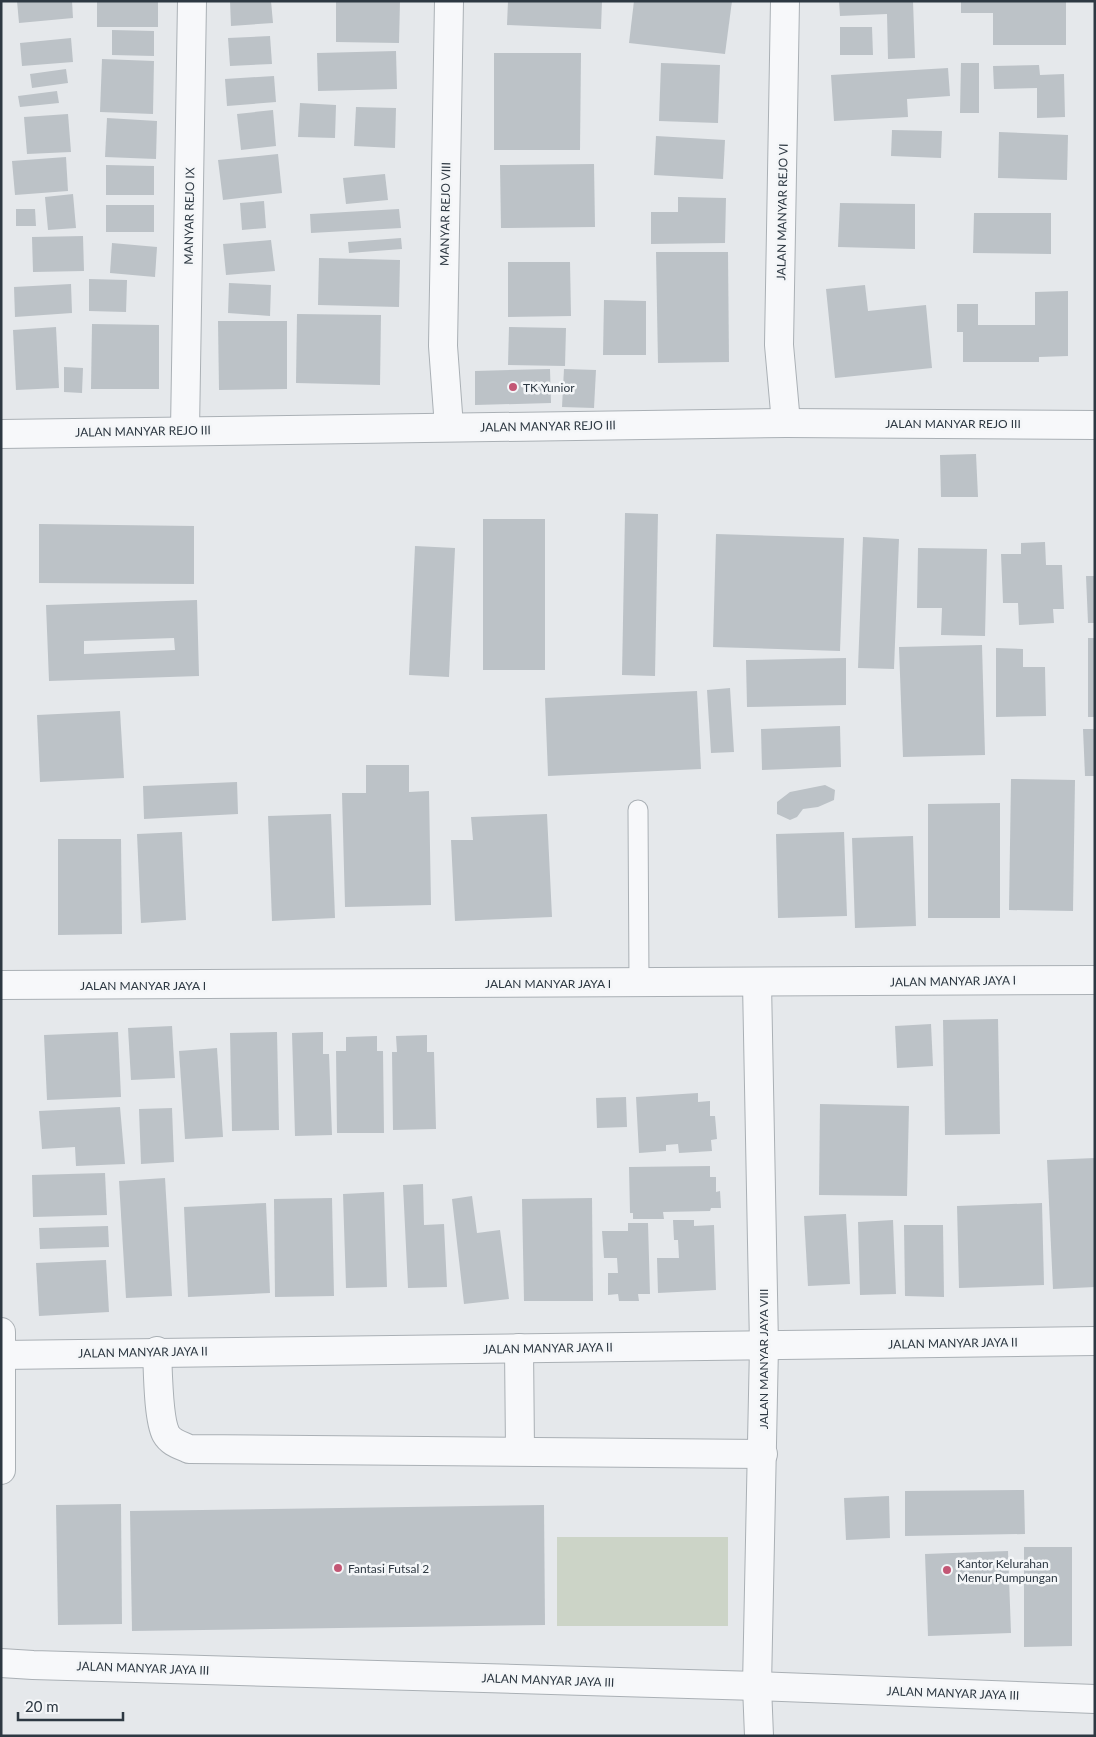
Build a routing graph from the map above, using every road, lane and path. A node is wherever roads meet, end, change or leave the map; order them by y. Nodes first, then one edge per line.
1 (192, 1) edge
2 (449, 1) edge
3 (786, 1) edge
4 (786, 423) junction
5 (1095, 425) edge
6 (449, 427) junction
7 (185, 430) junction
8 (1, 434) edge
9 (638, 810) dead end
10 (1095, 980) edge
11 (639, 983) junction
12 (757, 983) junction
13 (1, 985) edge
14 (1095, 1341) edge
15 (764, 1346) junction
16 (2, 1348) edge
17 (519, 1348) junction
18 (157, 1352) junction
19 (520, 1450) junction
20 (762, 1454) junction
21 (1, 1470) edge
22 (1, 1663) edge
23 (757, 1686) junction
24 (1095, 1699) edge
25 (759, 1736) edge

1 - 7 street, MANYAR REJO IX
2 - 6 street, MANYAR REJO VIII
3 - 4 street, JALAN MANYAR REJO VI
4 - 5 street, JALAN MANYAR REJO III
4 - 6 street, JALAN MANYAR REJO III
6 - 7 street, JALAN MANYAR REJO III
7 - 8 street, JALAN MANYAR REJO III
9 - 11 lane
10 - 12 street, JALAN MANYAR JAYA I
11 - 12 street, JALAN MANYAR JAYA I
11 - 13 street, JALAN MANYAR JAYA I
12 - 15 street, JALAN MANYAR JAYA VIII
14 - 15 street, JALAN MANYAR JAYA II
15 - 17 street, JALAN MANYAR JAYA II
15 - 20 street, JALAN MANYAR JAYA VIII
16 - 18 street, JALAN MANYAR JAYA II
16 - 21 street
17 - 18 street, JALAN MANYAR JAYA II
17 - 19 street
18 - 19 street
19 - 20 street
20 - 23 street, JALAN MANYAR JAYA VIII
22 - 23 street, JALAN MANYAR JAYA III
23 - 24 street, JALAN MANYAR JAYA III
23 - 25 street, JALAN MANYAR JAYA VIII

